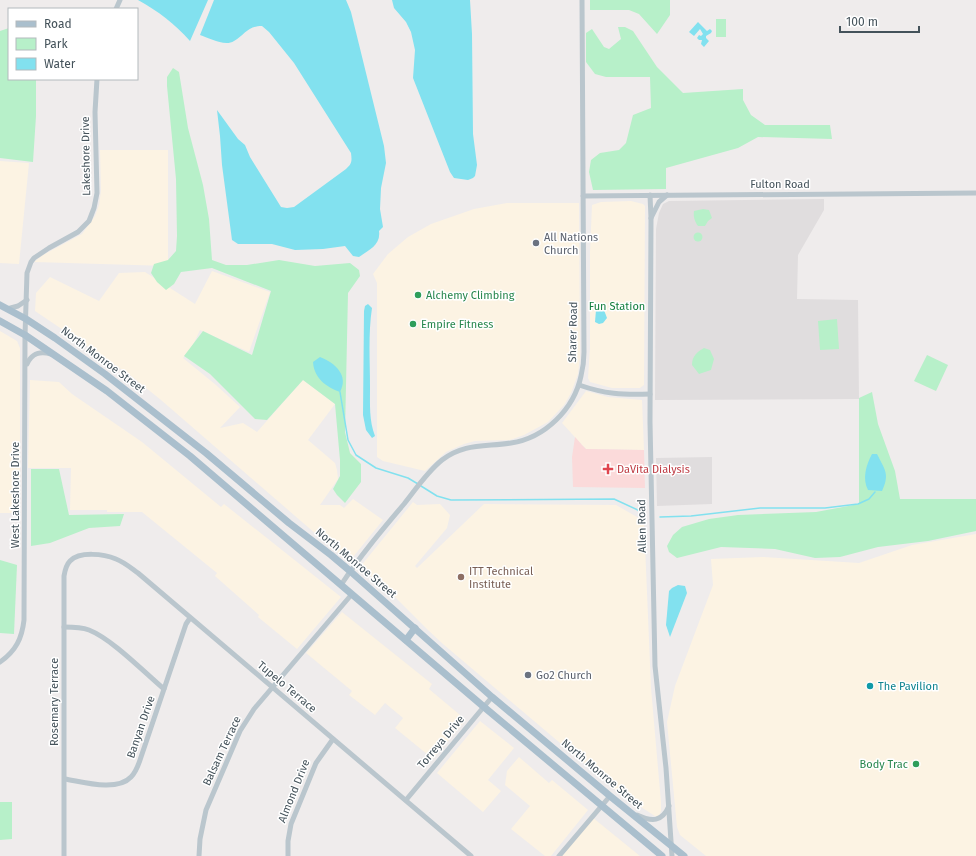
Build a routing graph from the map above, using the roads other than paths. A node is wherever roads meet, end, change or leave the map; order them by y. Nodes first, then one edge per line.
1 (582, 0) edge
2 (97, 80) edge
3 (976, 194) edge
4 (650, 195) junction
5 (668, 195) junction
6 (583, 196) junction
7 (651, 218) junction
8 (26, 300) junction
9 (0, 305) edge
10 (7, 309) junction
11 (26, 319) junction
12 (0, 321) edge
13 (25, 335) junction
14 (57, 356) junction
15 (26, 366) junction
16 (116, 383) junction
17 (579, 385) junction
18 (107, 391) junction
19 (650, 394) junction
20 (198, 446) junction
21 (206, 453) junction
22 (190, 456) junction
23 (197, 462) junction
24 (267, 505) junction
25 (257, 513) junction
26 (278, 514) junction
27 (269, 523) junction
28 (80, 556) joint
29 (350, 571) junction
30 (341, 585) junction
31 (352, 594) junction
32 (190, 618) junction
33 (64, 627) junction
34 (415, 628) junction
35 (406, 640) junction
36 (0, 662) edge
37 (272, 688) junction
38 (164, 689) junction
39 (492, 697) junction
40 (484, 707) junction
41 (333, 739) junction
42 (553, 748) junction
43 (545, 758) junction
44 (65, 780) junction
45 (610, 796) junction
46 (406, 800) junction
47 (602, 805) junction
48 (669, 805) junction
49 (632, 813) junction
50 (672, 846) junction
51 (64, 856) edge
52 (199, 856) edge
53 (288, 856) edge
54 (471, 856) edge
55 (559, 856) edge
56 (662, 856) edge
57 (672, 856) edge
58 (684, 856) edge

1 - 6 street, Sharer Road
2 - 8 street, Lakeshore Drive
3 - 5 street, Fulton Road
4 - 5 street, Fulton Road
4 - 6 street, Fulton Road
4 - 7 street, Allen Road
5 - 7 street
6 - 17 street, Sharer Road
7 - 19 street, Allen Road
8 - 10 street
8 - 11 street, Lakeshore Drive
9 - 10 main road, North Monroe Street
10 - 11 main road, North Monroe Street
11 - 13 street, West Lakeshore Drive
11 - 16 main road, North Monroe Street
12 - 13 main road, North Monroe Street
13 - 14 main road, North Monroe Street
13 - 15 street, West Lakeshore Drive
14 - 15 street
14 - 18 main road, North Monroe Street
15 - 36 street, West Lakeshore Drive
16 - 18 main road
16 - 20 main road, North Monroe Street
17 - 19 street
17 - 29 street, Sharer Road
18 - 22 main road, North Monroe Street
19 - 48 street, Allen Road
20 - 21 main road, North Monroe Street
20 - 22 main road
21 - 23 main road
21 - 24 main road, North Monroe Street
22 - 23 main road, North Monroe Street
23 - 25 main road, North Monroe Street
24 - 25 main road
24 - 26 main road, North Monroe Street
25 - 27 main road, North Monroe Street
26 - 27 main road
26 - 29 main road, North Monroe Street
27 - 30 main road, North Monroe Street
28 - 32 street, Tupelo Terrace
28 - 33 street, Rosemary Terrace
29 - 30 street, Sharer Road
29 - 34 main road, North Monroe Street
30 - 31 main road, North Monroe Street
31 - 35 main road, North Monroe Street
31 - 37 street, Balsam Terrace
32 - 37 street, Tupelo Terrace
32 - 38 street, Banyan Drive
33 - 38 street
33 - 44 street, Rosemary Terrace
34 - 35 main road
34 - 39 main road, North Monroe Street
35 - 40 main road, North Monroe Street
37 - 41 street, Tupelo Terrace
37 - 52 street, Balsam Terrace
38 - 44 street, Banyan Drive
39 - 40 street, Torreya Drive
39 - 42 main road, North Monroe Street
40 - 43 main road, North Monroe Street
40 - 46 street, Torreya Drive
41 - 46 street, Tupelo Terrace
41 - 53 street, Almond Drive
42 - 43 main road
42 - 45 main road, North Monroe Street
43 - 47 main road, North Monroe Street
44 - 51 street, Rosemary Terrace
45 - 47 street
45 - 49 main road, North Monroe Street
46 - 54 street, Tupelo Terrace
47 - 55 street
47 - 56 main road, North Monroe Street
48 - 49 street
48 - 50 street, Allen Road
49 - 50 main road, North Monroe Street
50 - 57 street, Allen Road
50 - 58 main road, North Monroe Street

